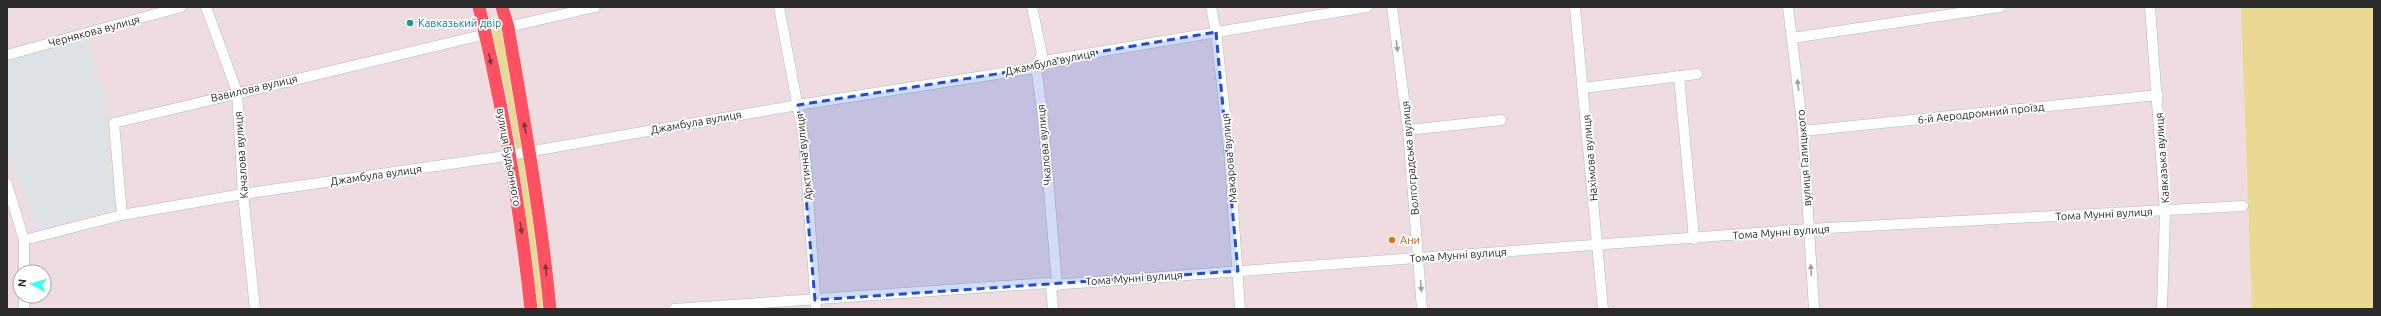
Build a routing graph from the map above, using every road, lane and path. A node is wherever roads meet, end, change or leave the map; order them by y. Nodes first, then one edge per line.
1 (181, 7) edge
2 (206, 7) edge
3 (479, 7) edge
4 (502, 7) edge
5 (595, 7) edge
6 (779, 7) edge
7 (1032, 7) edge
8 (1211, 7) edge
9 (1367, 7) edge
10 (1392, 7) edge
11 (1575, 7) edge
12 (1788, 7) edge
13 (2000, 7) edge
14 (2150, 7) edge
15 (508, 27) junction
16 (1216, 32) junction
17 (486, 34) junction
18 (1792, 38) junction
19 (7, 55) edge
20 (1036, 66) junction
21 (1697, 74) dead end
22 (1679, 76) junction
23 (1583, 88) junction
24 (237, 92) junction
25 (2158, 95) junction
26 (798, 105) junction
27 (1501, 120) dead end
28 (1408, 130) junction
29 (1803, 131) junction
30 (529, 151) junction
31 (509, 155) junction
32 (7, 184) edge
33 (243, 194) junction
34 (2243, 206) dead end
35 (2166, 211) junction
36 (122, 215) junction
37 (1809, 229) junction
38 (1694, 239) junction
39 (24, 240) junction
40 (1598, 245) junction
41 (1418, 258) junction
42 (24, 264) edge
43 (1238, 270) junction
44 (1054, 285) junction
45 (816, 305) edge
46 (255, 309) edge
47 (531, 309) edge
48 (550, 309) edge
49 (674, 309) edge
50 (1053, 309) edge
51 (1240, 309) edge
52 (1422, 309) edge
53 (1603, 309) edge
54 (1814, 309) edge
55 (2162, 309) edge

1 - 19 street, Чернякова вулиця
2 - 24 street, Качалова вулиця
3 - 17 main road, вулиця Будьонного
4 - 15 main road, вулиця Будьонного
5 - 15 street
6 - 26 street, Арктична вулиця
7 - 20 street, Чкалова вулиця
8 - 16 street, Макарова вулиця
9 - 16 street, Джамбула вулиця
10 -> 28 street, Волгоградська вулиця
11 - 23 street, Нахімова вулиця
12 - 18 street, вулиця Галицького
13 - 18 street
14 - 25 street, Кавказька вулиця
30 -> 15 main road, вулиця Будьонного
16 - 20 street, Джамбула вулиця
16 - 43 street, Макарова вулиця
17 - 24 street, Вавилова вулиця
17 -> 31 main road, вулиця Будьонного
29 -> 18 street, вулиця Галицького
20 - 26 street, Джамбула вулиця
20 - 44 street, Чкалова вулиця
21 - 22 street
22 - 23 street
22 - 38 street
23 - 40 street, Нахімова вулиця
24 - 33 street, Качалова вулиця
24 - 36 street, Вавилова вулиця
25 - 29 street, 6-й Аеродромний проїзд
25 - 35 street, Кавказька вулиця
26 - 30 street, Джамбула вулиця
26 - 45 street, Арктична вулиця
27 - 28 street
28 - 41 street, Волгоградська вулиця
29 - 37 street, вулиця Галицького
30 - 31 street, Джамбула вулиця
48 -> 30 main road, вулиця Будьонного
31 - 33 street, Джамбула вулиця
31 -> 47 main road, вулиця Будьонного
32 - 39 street
33 - 36 street, Джамбула вулиця
33 - 46 street, Качалова вулиця
34 - 35 street, Тома Мунні вулиця
35 - 37 street, Тома Мунні вулиця
35 - 55 street, Кавказька вулиця
36 - 39 street, Джамбула вулиця
37 - 38 street, Тома Мунні вулиця
54 -> 37 street, вулиця Галицького
38 - 40 street, Тома Мунні вулиця
39 - 42 street
40 - 41 street, Тома Мунні вулиця
40 - 53 street, Нахімова вулиця
41 - 43 street, Тома Мунні вулиця
41 -> 52 street, Волгоградська вулиця
43 - 44 street, Тома Мунні вулиця
43 - 51 street, Макарова вулиця
44 - 45 street, Тома Мунні вулиця
44 - 50 street, Чкалова вулиця
45 - 49 street, Тома Мунні вулиця

